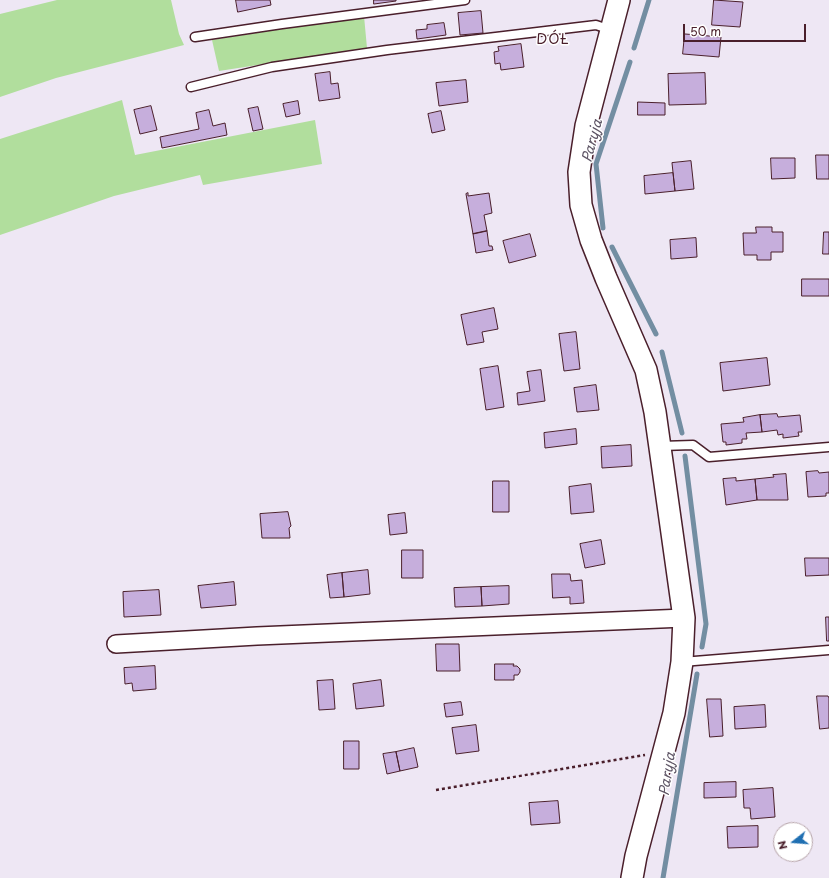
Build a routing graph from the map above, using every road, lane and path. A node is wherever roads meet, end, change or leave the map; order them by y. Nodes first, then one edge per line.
1 (465, 0) edge
2 (619, 0) edge
3 (612, 30) junction
4 (195, 37) dead end
5 (191, 86) dead end
6 (660, 446) junction
7 (829, 446) edge
8 (684, 618) junction
9 (116, 644) dead end
10 (829, 650) edge
11 (682, 662) junction
12 (664, 755) junction
13 (436, 790) dead end
14 (632, 878) edge

1 - 4 lane
2 - 3 street
3 - 5 lane
3 - 6 street
6 - 7 lane
6 - 8 street
8 - 9 street
8 - 11 street
10 - 11 lane
11 - 12 street
12 - 13 path
12 - 14 street

